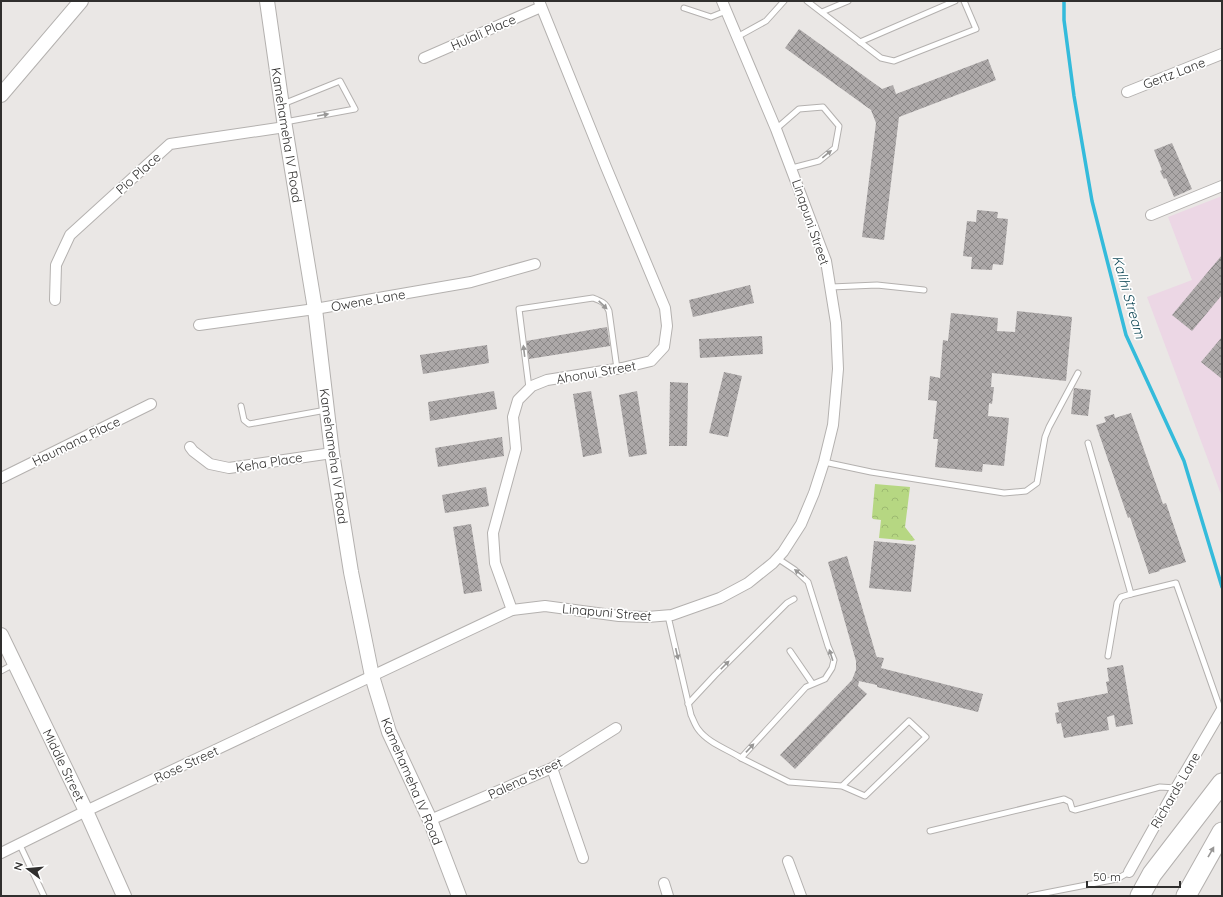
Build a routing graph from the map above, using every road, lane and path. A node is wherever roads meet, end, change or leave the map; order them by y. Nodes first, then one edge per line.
1 (81, 1) edge
2 (267, 1) edge
3 (722, 1) edge
4 (784, 1) edge
5 (807, 1) edge
6 (848, 1) edge
7 (955, 1) edge
8 (964, 1) edge
9 (540, 4) edge
10 (684, 8) dead end
11 (726, 11) junction
12 (822, 12) junction
13 (737, 37) junction
14 (860, 42) junction
15 (1222, 54) edge
16 (424, 58) dead end
17 (1126, 92) dead end
18 (1, 95) edge
19 (282, 104) junction
20 (285, 124) junction
21 (776, 129) junction
22 (792, 168) junction
23 (1222, 186) edge
24 (1152, 215) dead end
25 (535, 264) dead end
26 (831, 287) junction
27 (924, 290) dead end
28 (55, 300) dead end
29 (315, 309) junction
30 (199, 325) dead end
31 (618, 369) junction
32 (1078, 374) dead end
33 (529, 389) junction
34 (151, 404) dead end
35 (241, 406) dead end
36 (327, 410) junction
37 (1088, 443) dead end
38 (190, 447) dead end
39 (332, 453) junction
40 (824, 462) junction
41 (1, 478) edge
42 (777, 558) junction
43 (1131, 594) junction
44 (794, 599) dead end
45 (512, 610) junction
46 (668, 616) junction
47 (1, 635) edge
48 (790, 651) dead end
49 (1108, 656) dead end
50 (15, 664) junction
51 (1, 671) edge
52 (372, 676) junction
53 (812, 683) junction
54 (688, 704) junction
55 (1222, 711) edge
56 (616, 728) dead end
57 (741, 758) junction
58 (552, 768) junction
59 (1222, 784) edge
60 (842, 786) junction
61 (1176, 788) junction
62 (86, 811) junction
63 (430, 820) junction
64 (930, 831) dead end
65 (1222, 832) edge
66 (19, 843) junction
67 (1, 853) edge
68 (583, 858) dead end
69 (788, 861) dead end
70 (1129, 872) joint
71 (664, 883) dead end
72 (44, 896) edge
73 (124, 896) edge
74 (459, 896) edge
75 (668, 896) edge
76 (801, 896) edge
77 (1030, 896) edge
78 (1140, 896) edge
79 (1155, 896) edge
80 (1186, 896) edge

1 - 18 street
2 - 19 street, Kamehameha IV Road
3 - 11 street, Linapuni Street
4 - 13 lane
5 - 12 lane
6 - 12 lane
7 - 14 lane
8 - 14 lane
9 - 16 street, Hulali Place
9 - 31 street, Ahonui Street
10 - 11 lane
11 - 13 street, Linapuni Street
12 - 14 lane
13 - 21 street, Linapuni Street
15 - 17 street, Gertz Lane
19 - 20 street, Kamehameha IV Road
20 -> 19 lane
20 - 28 street, Pio Place
20 - 29 street, Kamehameha IV Road
21 - 22 street, Linapuni Street
22 -> 21 lane
22 - 26 street, Linapuni Street
23 - 24 street
25 - 29 street, Owene Lane
26 - 27 lane
26 - 40 street, Linapuni Street
29 - 30 street, Owene Lane
29 - 36 street, Kamehameha IV Road
31 - 33 street, Ahonui Street
33 -> 31 lane
32 - 40 lane
33 - 45 street, Ahonui Street
34 - 41 street, Haumana Place
35 - 36 lane
36 - 39 street, Kamehameha IV Road
37 - 43 lane
38 - 39 street, Keha Place
39 - 52 street, Kamehameha IV Road
40 - 42 street, Linapuni Street
42 - 46 street, Linapuni Street
53 -> 42 lane
43 - 49 lane
43 - 55 lane
54 -> 44 lane
45 - 46 street, Linapuni Street
45 - 52 street, Linapuni Street
46 -> 54 lane
47 - 50 street, Middle Street
48 - 53 lane
50 - 51 lane
50 - 62 street, Middle Street
52 - 62 street, Rose Street
52 - 63 street, Kamehameha IV Road
57 -> 53 lane
54 - 57 lane
55 - 61 street, Richards Lane
56 - 58 street, Palena Street
57 - 60 lane
58 - 63 street, Palena Street
58 - 68 street
59 - 78 highway
59 - 79 highway
60 - 60 lane
61 - 64 lane
61 - 70 street, Richards Lane
62 - 66 street, Rose Street
62 - 73 street, Middle Street
63 - 74 street, Kamehameha IV Road
80 -> 65 highway
66 - 67 street, Rose Street
66 - 72 lane
69 - 76 street
70 - 77 lane
71 - 75 street

